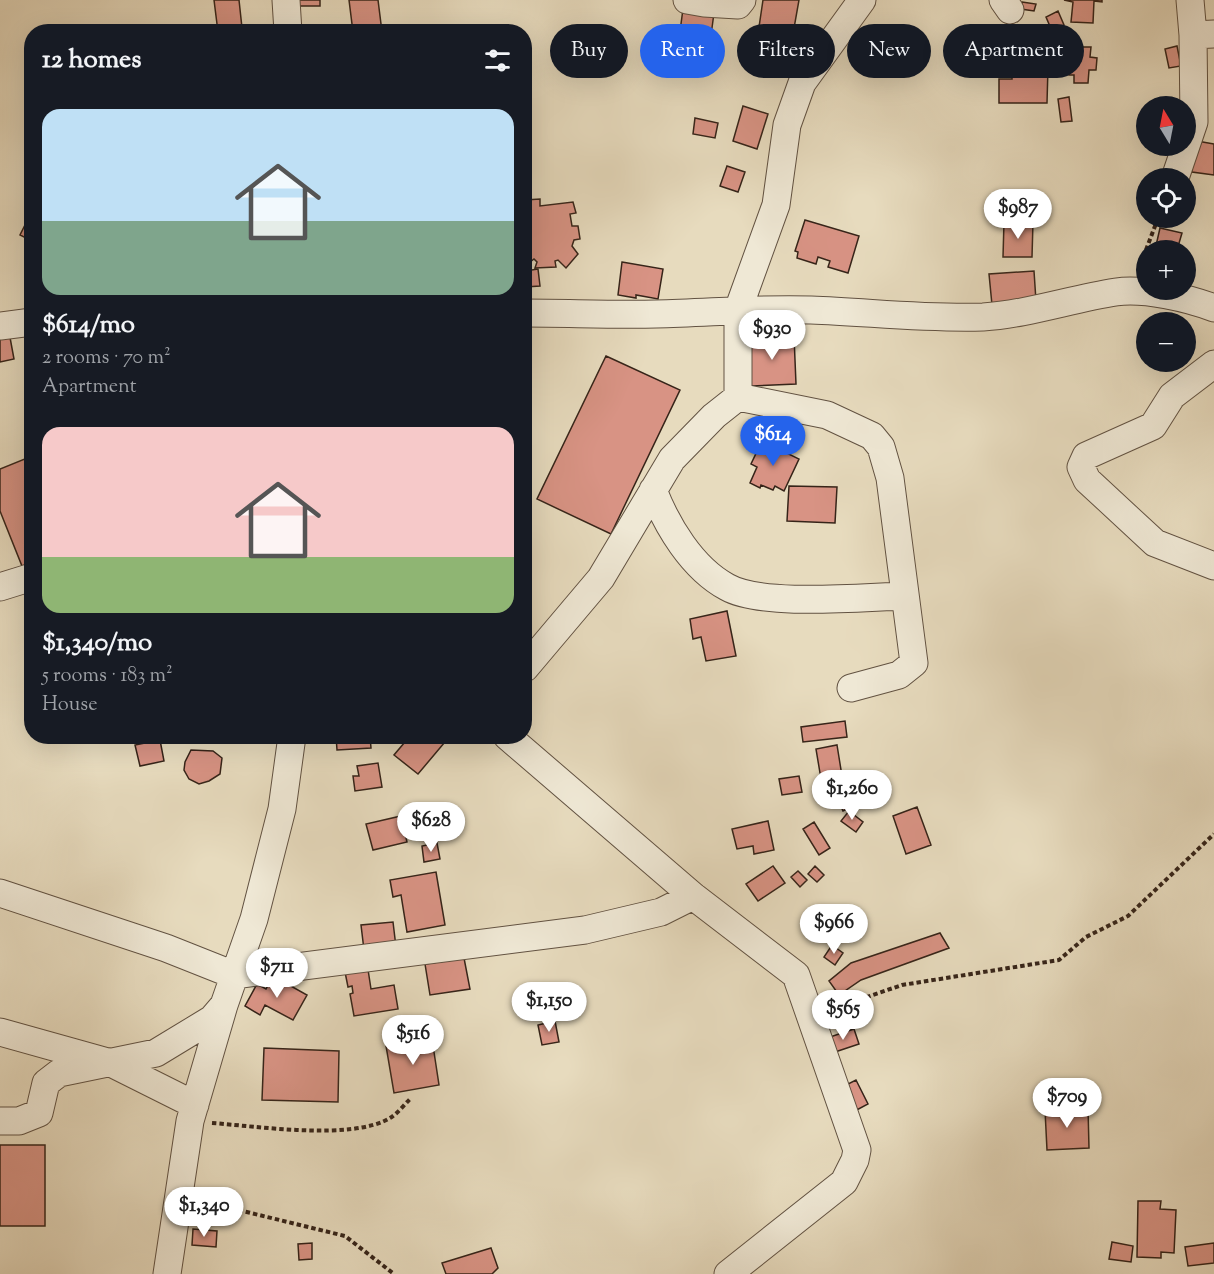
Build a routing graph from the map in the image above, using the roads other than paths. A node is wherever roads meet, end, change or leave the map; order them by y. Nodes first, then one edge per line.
1 (286, 0) edge
2 (687, 0) edge
3 (742, 0) edge
4 (862, 0) edge
5 (1190, 0) edge
6 (288, 24) edge
7 (1203, 35) edge
8 (1178, 168) edge
9 (1214, 308) edge
10 (738, 310) junction
11 (532, 313) edge
12 (24, 323) edge
13 (0, 326) edge
14 (1214, 364) edge
15 (738, 397) junction
16 (653, 490) junction
17 (1214, 566) edge
18 (24, 580) edge
19 (0, 587) edge
20 (905, 596) junction
21 (532, 660) edge
22 (851, 688) dead end
23 (291, 744) edge
24 (516, 744) edge
25 (0, 893) edge
26 (693, 896) junction
27 (234, 975) junction
28 (224, 1005) junction
29 (0, 1032) edge
30 (111, 1063) junction
31 (193, 1113) junction
32 (0, 1121) edge
33 (167, 1274) edge
34 (728, 1274) edge

1 - 6 street
2 - 3 street
4 - 10 street
5 - 7 street
7 - 8 street
9 - 10 street
10 - 11 street
10 - 15 street
12 - 13 street
14 - 17 street
15 - 16 street
15 - 20 street
16 - 20 street
16 - 21 street
18 - 19 street
20 - 22 street
23 - 27 street
24 - 26 street
25 - 27 street
26 - 27 street
26 - 34 street
27 - 28 street
28 - 30 street
28 - 31 street
29 - 30 street
30 - 31 street
30 - 32 street
31 - 33 street

